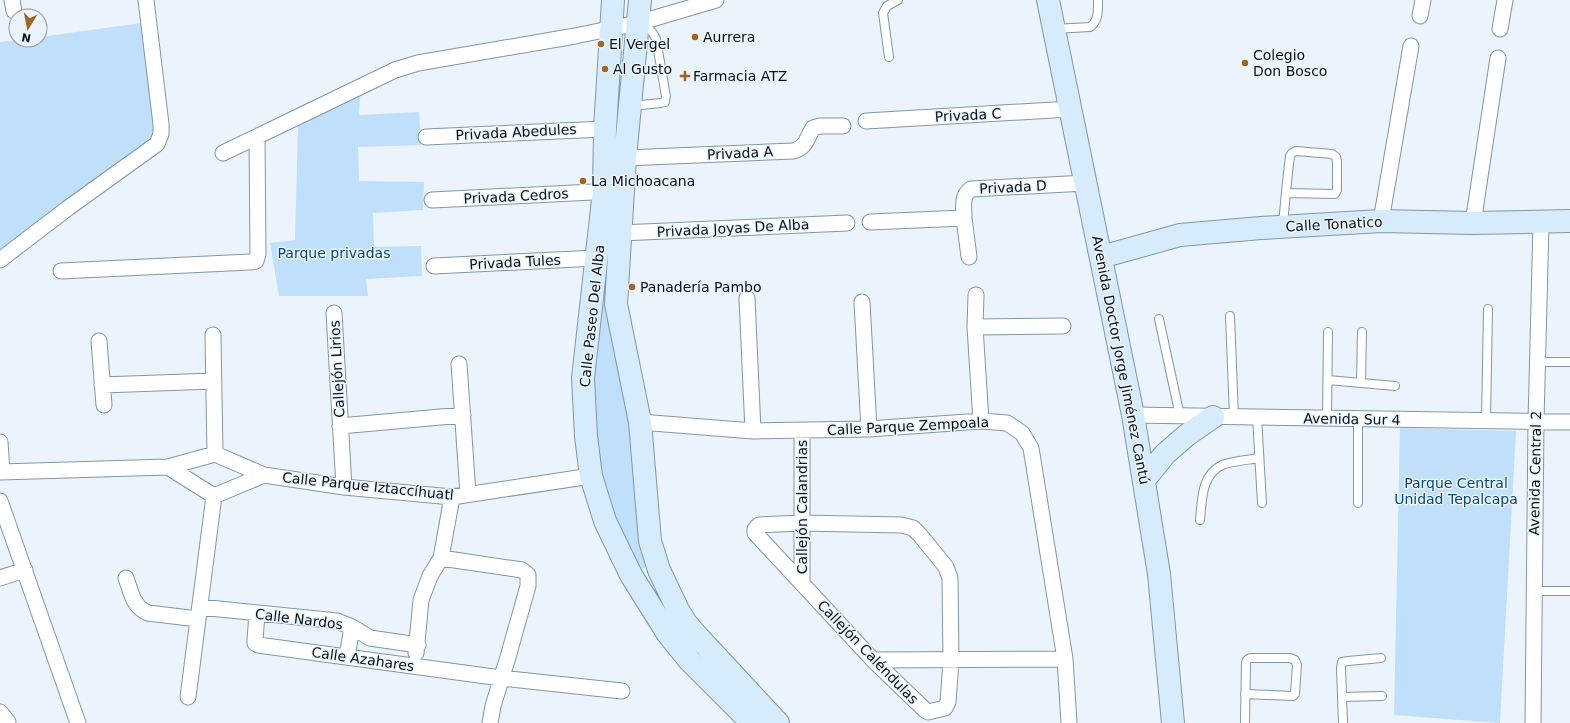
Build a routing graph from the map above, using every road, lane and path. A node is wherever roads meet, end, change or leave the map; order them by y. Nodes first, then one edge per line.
1 (146, 0) edge
2 (613, 0) edge
3 (640, 0) edge
4 (716, 0) edge
5 (898, 0) edge
6 (1048, 0) edge
7 (1098, 0) edge
8 (1423, 0) edge
9 (1504, 0) edge
10 (1420, 16) dead end
11 (638, 23) junction
12 (611, 28) junction
13 (1054, 29) junction
14 (1500, 30) dead end
15 (1411, 46) dead end
16 (889, 57) dead end
17 (1498, 58) dead end
18 (630, 106) junction
19 (1070, 109) junction
20 (866, 120) dead end
21 (843, 126) dead end
22 (605, 128) junction
23 (257, 137) junction
24 (426, 137) dead end
25 (223, 153) dead end
26 (625, 158) junction
27 (1086, 183) junction
28 (614, 191) junction
29 (1286, 193) junction
30 (432, 200) dead end
31 (964, 218) junction
32 (1381, 221) junction
33 (1570, 221) edge
34 (870, 222) dead end
35 (1541, 222) junction
36 (847, 223) dead end
37 (1473, 223) junction
38 (1282, 227) junction
39 (620, 233) junction
40 (969, 257) dead end
41 (1101, 257) junction
42 (597, 258) junction
43 (0, 260) edge
44 (434, 266) dead end
45 (61, 271) dead end
46 (976, 295) dead end
47 (747, 298) dead end
48 (862, 302) dead end
49 (1488, 309) dead end
50 (334, 313) dead end
51 (1230, 316) dead end
52 (1159, 319) dead end
53 (1063, 326) dead end
54 (975, 327) junction
55 (1328, 332) dead end
56 (1362, 332) dead end
57 (213, 335) dead end
58 (99, 342) dead end
59 (1538, 362) junction
60 (1570, 362) edge
61 (459, 364) dead end
62 (1328, 380) junction
63 (214, 381) junction
64 (1361, 383) junction
65 (102, 385) junction
66 (1395, 386) dead end
67 (104, 405) dead end
68 (463, 415) junction
69 (1133, 415) junction
70 (1180, 416) junction
71 (1213, 416) junction
72 (1234, 417) junction
73 (1257, 417) junction
74 (1327, 418) junction
75 (1358, 419) junction
76 (981, 421) junction
77 (1486, 421) junction
78 (640, 422) junction
79 (1536, 422) junction
80 (1570, 422) edge
81 (340, 426) junction
82 (869, 429) junction
83 (753, 431) junction
84 (802, 431) junction
85 (0, 442) edge
86 (215, 454) junction
87 (1259, 458) junction
88 (235, 462) junction
89 (168, 467) junction
90 (1, 472) edge
91 (264, 475) junction
92 (591, 476) junction
93 (1144, 480) junction
94 (344, 487) junction
95 (230, 489) junction
96 (468, 494) junction
97 (214, 496) junction
98 (452, 497) junction
99 (0, 501) edge
100 (1262, 503) dead end
101 (1358, 503) dead end
102 (1200, 520) dead end
103 (802, 523) junction
104 (441, 558) junction
105 (25, 570) junction
106 (659, 570) junction
107 (632, 575) junction
108 (0, 578) edge
109 (126, 578) dead end
110 (802, 583) junction
111 (1570, 591) edge
112 (1534, 592) junction
113 (199, 613) junction
114 (257, 614) junction
115 (352, 627) junction
116 (418, 645) junction
117 (347, 657) junction
118 (1381, 658) dead end
119 (1065, 659) junction
120 (873, 660) junction
121 (951, 660) junction
122 (415, 666) junction
123 (501, 678) junction
124 (622, 691) dead end
125 (1245, 694) junction
126 (188, 696) dead end
127 (1382, 696) dead end
128 (1342, 697) junction
129 (758, 719) edge
130 (78, 723) edge
131 (490, 723) edge
132 (1068, 723) edge
133 (1173, 723) edge
134 (1245, 723) edge
135 (1343, 723) edge
136 (1533, 723) edge

1 - 43 street
2 - 12 street, Calle Paseo Del Alba
3 - 11 street, Calle Paseo Del Alba
4 - 11 street
5 - 16 lane
6 - 13 street, Avenida Doctor Jorge Jiménez Cantú
7 - 13 lane
8 - 10 street
9 - 14 street
11 - 12 street
11 - 18 street, Calle Paseo Del Alba
11 - 18 lane
12 - 22 street, Calle Paseo Del Alba
12 - 23 street
13 - 19 street, Avenida Doctor Jorge Jiménez Cantú
15 - 32 street
17 - 37 street
18 - 26 street, Calle Paseo Del Alba
19 - 20 street, Privada C
19 - 27 street, Avenida Doctor Jorge Jiménez Cantú
21 - 26 street, Privada A
22 - 24 street, Privada Abedules
22 - 28 street, Calle Paseo Del Alba
23 - 25 street
23 - 45 street
26 - 28 street, Calle Paseo Del Alba
27 - 31 street, Privada D
27 - 41 street, Avenida Doctor Jorge Jiménez Cantú
28 - 30 street, Privada Cedros
28 - 39 street, Calle Paseo Del Alba
28 - 42 street, Calle Paseo Del Alba
29 - 29 lane
29 - 38 lane
31 - 34 street
31 - 40 street
32 - 37 street, Calle Tonatico
32 - 38 street, Calle Tonatico
33 - 35 street, Calle Tonatico
35 - 37 street, Calle Tonatico
35 - 59 street, Avenida Central 2
36 - 39 street, Privada Joyas De Alba
38 - 41 street, Calle Tonatico
39 - 78 street, Calle Paseo Del Alba
41 - 69 street, Avenida Doctor Jorge Jiménez Cantú
42 - 44 street, Privada Tules
42 - 92 street, Calle Paseo Del Alba
46 - 54 street
47 - 83 street
48 - 82 street
49 - 77 lane
50 - 81 street, Callejón Lirios
51 - 72 lane
52 - 70 lane
53 - 54 street
54 - 76 street
55 - 62 lane
56 - 64 lane
57 - 63 street
58 - 65 street
59 - 60 lane
59 - 79 street, Avenida Central 2
61 - 68 street
62 - 64 lane
62 - 74 lane
63 - 65 street
63 - 86 street
64 - 66 lane
65 - 67 street
68 - 81 street
68 - 96 street
69 - 70 street, Avenida Sur 4
69 - 93 street, Avenida Doctor Jorge Jiménez Cantú
70 - 71 street, Avenida Sur 4
71 - 72 street, Avenida Sur 4
71 - 93 street
72 - 73 street, Avenida Sur 4
73 - 74 street, Avenida Sur 4
73 - 87 lane
74 - 75 street, Avenida Sur 4
75 - 77 street, Avenida Sur 4
75 - 101 lane
76 - 82 street, Calle Parque Zempoala
76 - 119 street, Calle Parque Zempoala
77 - 79 street, Avenida Sur 4
78 - 83 street, Calle Parque Zempoala
78 - 106 street, Calle Paseo Del Alba
79 - 80 street, Avenida Sur 4
79 - 112 street, Avenida Central 2
81 - 94 street, Callejón Lirios
82 - 84 street, Calle Parque Zempoala
83 - 84 street, Calle Parque Zempoala
84 - 103 street, Callejón Calandrias
85 - 90 street
86 - 88 street, Calle Parque Iztaccíhuatl
86 - 89 street
87 - 100 lane
87 - 102 lane
88 - 91 street, Calle Parque Iztaccíhuatl
88 - 95 street
89 - 90 street
89 - 97 street
91 - 94 street, Calle Parque Iztaccíhuatl
91 - 95 street, Calle Parque Iztaccíhuatl
92 - 96 street, Calle Parque Iztaccíhuatl
92 - 107 street, Calle Paseo Del Alba
93 - 133 street, Avenida Doctor Jorge Jiménez Cantú
94 - 98 street, Calle Parque Iztaccíhuatl
95 - 97 street, Calle Parque Iztaccíhuatl
96 - 98 street, Calle Parque Iztaccíhuatl
97 - 113 street
98 - 104 street
99 - 105 street
103 - 110 street, Callejón Calandrias
103 - 110 street, Callejón Caléndulas
103 - 121 street, Callejón Caléndulas
104 - 116 street
104 - 123 street
105 - 108 street
105 - 130 street
106 - 107 street
106 - 129 street, Calle Paseo Del Alba
107 - 129 street, Calle Paseo Del Alba
109 - 113 street, Calle Nardos
110 - 120 street, Callejón Caléndulas
111 - 112 lane
112 - 136 street, Avenida Central 2
113 - 114 street, Calle Nardos
113 - 126 street
114 - 115 street, Calle Nardos
114 - 117 street, Calle Azahares
115 - 116 street, Calle Nardos
115 - 117 street
116 - 122 street
117 - 122 street, Calle Azahares
118 - 128 lane
119 - 121 street
119 - 132 street, Calle Parque Zempoala
120 - 121 street
120 - 121 street, Callejón Caléndulas
122 - 123 street, Calle Azahares
123 - 124 street, Calle Azahares
123 - 131 street
125 - 125 lane
125 - 134 lane
127 - 128 lane
128 - 135 lane

